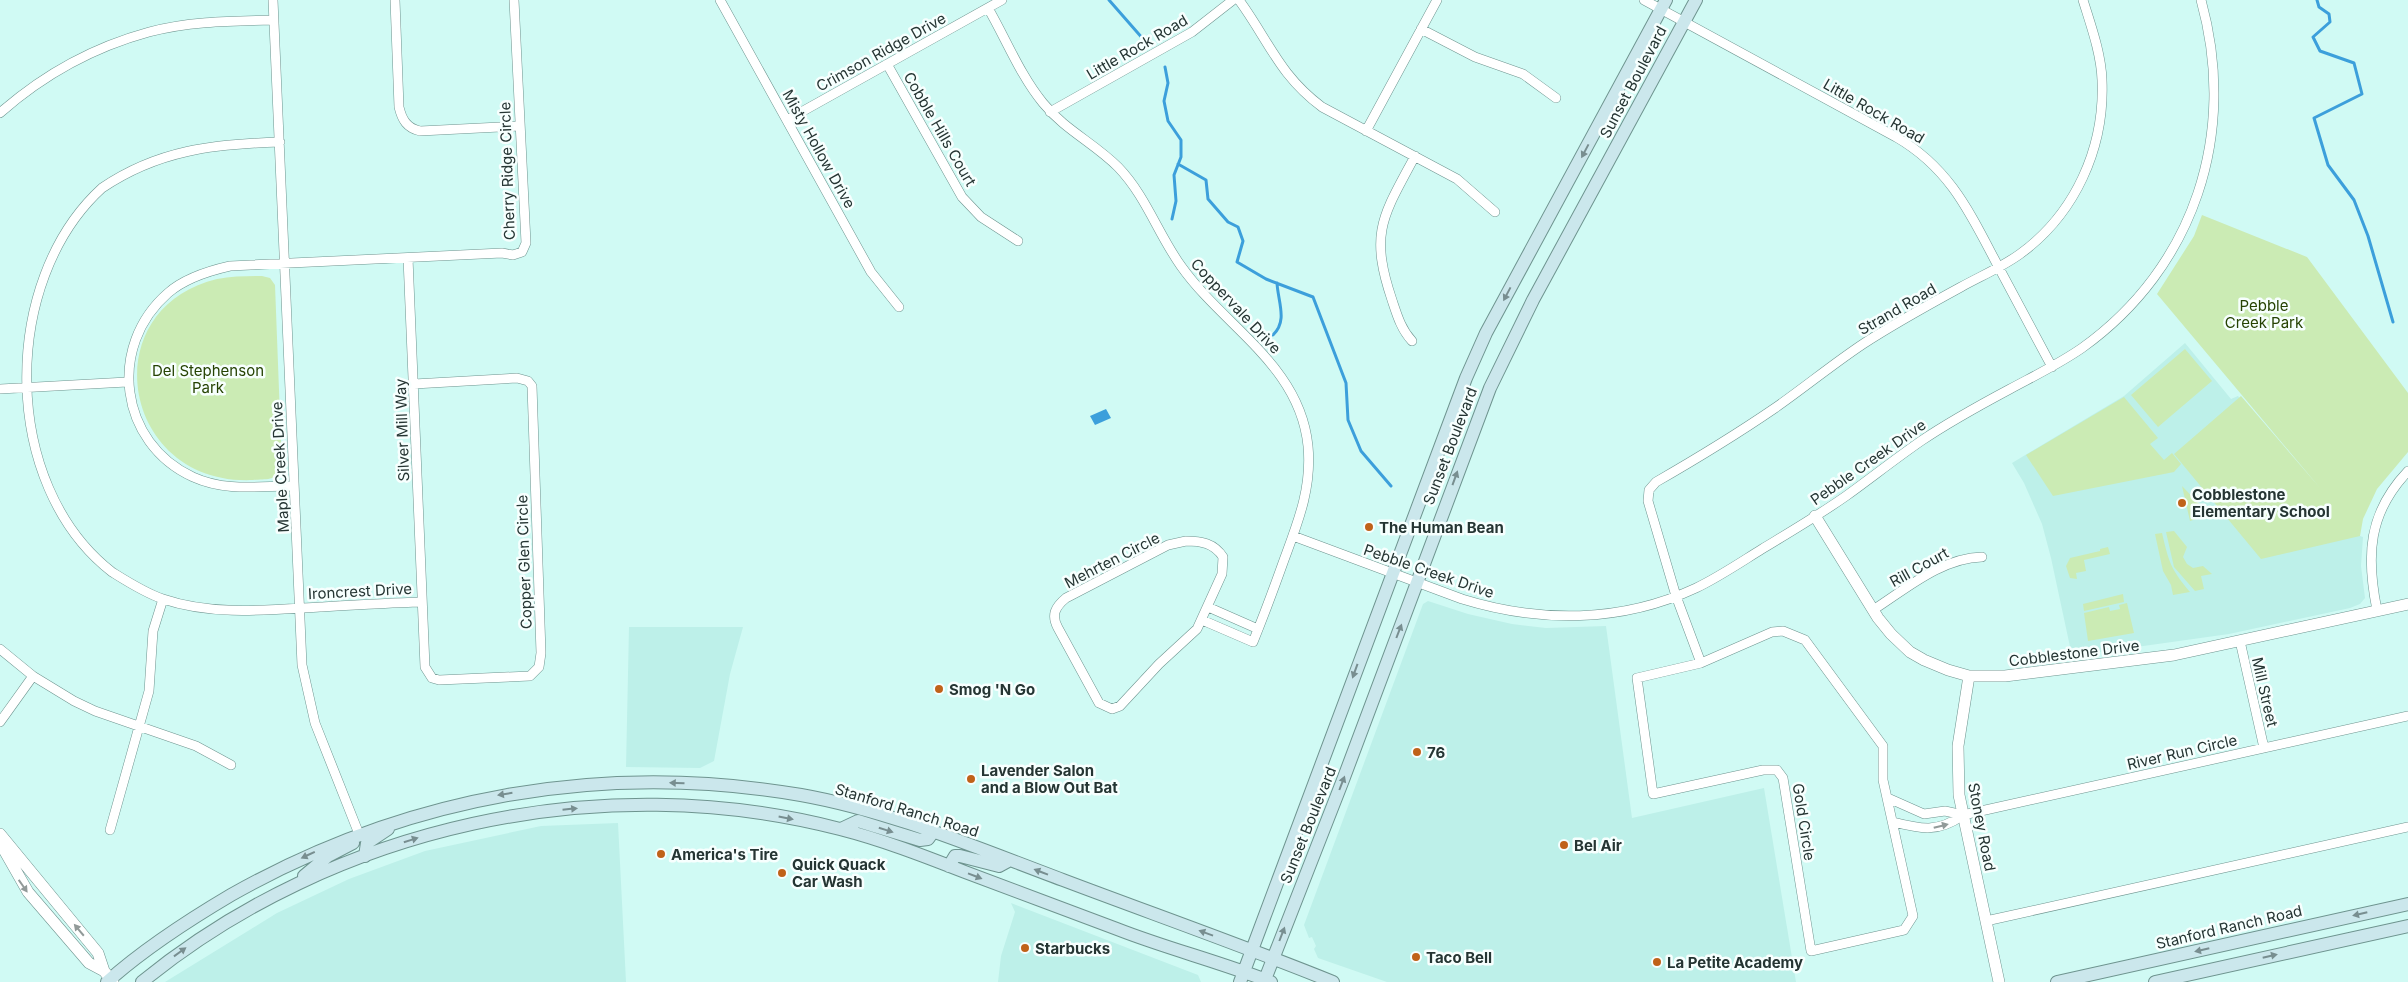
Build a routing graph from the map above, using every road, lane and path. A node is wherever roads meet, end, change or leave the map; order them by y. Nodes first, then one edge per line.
1 (273, 0) edge
2 (395, 0) edge
3 (514, 0) edge
4 (720, 0) edge
5 (1002, 0) edge
6 (1234, 0) edge
7 (1239, 0) edge
8 (1437, 0) edge
9 (1644, 0) edge
10 (1696, 0) edge
11 (2083, 0) edge
12 (2201, 0) edge
13 (1664, 4) edge
14 (988, 8) junction
15 (274, 20) junction
16 (1684, 21) junction
17 (1421, 29) junction
18 (887, 64) junction
19 (1556, 98) dead end
20 (1050, 112) junction
21 (0, 113) edge
22 (787, 120) junction
23 (520, 126) junction
24 (1366, 131) junction
25 (280, 142) junction
26 (1414, 156) junction
27 (1495, 212) dead end
28 (53, 236) dead end
29 (1018, 240) dead end
30 (408, 258) junction
31 (284, 262) junction
32 (1999, 267) junction
33 (899, 307) dead end
34 (1412, 340) dead end
35 (2052, 367) junction
36 (4, 379) dead end
37 (127, 382) junction
38 (414, 384) junction
39 (4, 392) edge
40 (2408, 470) edge
41 (294, 486) junction
42 (1814, 516) junction
43 (56, 522) dead end
44 (1293, 536) junction
45 (1982, 556) dead end
46 (1392, 573) junction
47 (1417, 582) junction
48 (1676, 596) junction
49 (163, 599) junction
50 (421, 602) junction
51 (2408, 604) edge
52 (1208, 607) junction
53 (300, 608) junction
54 (1873, 610) junction
55 (2377, 610) junction
56 (1236, 619) junction
57 (1202, 620) junction
58 (1258, 629) junction
59 (1230, 632) junction
60 (2240, 641) junction
61 (0, 649) edge
62 (1701, 663) junction
63 (33, 676) junction
64 (1969, 676) junction
65 (2408, 716) edge
66 (0, 722) edge
67 (138, 727) junction
68 (2264, 748) junction
69 (231, 765) dead end
70 (1888, 798) junction
71 (1962, 815) junction
72 (403, 819) junction
73 (1893, 822) junction
74 (2408, 827) edge
75 (841, 829) junction
76 (110, 830) dead end
77 (933, 832) junction
78 (0, 834) edge
79 (359, 834) junction
80 (0, 843) edge
81 (365, 856) junction
82 (1010, 860) junction
83 (949, 866) junction
84 (292, 886) junction
85 (2408, 904) edge
86 (1986, 921) junction
87 (2408, 926) edge
88 (1252, 949) junction
89 (1273, 958) junction
90 (1242, 977) edge
91 (109, 978) edge
92 (1266, 981) edge
93 (142, 982) edge
94 (1333, 982) edge
95 (2000, 982) edge
96 (2057, 982) edge
97 (2155, 982) edge

1 - 15 street, Maple Creek Drive
2 - 23 street
3 - 23 street, Cherry Ridge Circle
4 - 22 street, Misty Hollow Drive
5 - 14 street, Crimson Ridge Drive
6 - 20 street, Little Rock Road
7 - 24 street
8 - 17 street
9 - 13 street, Little Rock Road
10 - 16 main road, Sunset Boulevard
11 - 32 street, Strand Road
12 - 35 street, Pebble Creek Drive
13 - 16 street, Little Rock Road
13 -> 46 main road, Sunset Boulevard
14 - 18 street, Crimson Ridge Drive
14 - 20 street, Coppervale Drive
15 - 21 street
15 - 25 street, Maple Creek Drive
16 - 32 street, Little Rock Road
47 -> 16 main road, Sunset Boulevard
17 - 19 street
17 - 24 street
18 - 22 street, Crimson Ridge Drive
18 - 29 street, Cobble Hills Court
20 - 44 street, Coppervale Drive
22 - 33 street, Misty Hollow Drive
23 - 30 street, Cherry Ridge Circle
24 - 26 street
25 - 28 street
25 - 31 street, Maple Creek Drive
26 - 27 street
26 - 34 street
30 - 31 street, Cherry Ridge Circle
30 - 38 street, Silver Mill Way
31 - 37 street, Cherry Ridge Circle
31 - 41 street, Maple Creek Drive
32 - 35 street, Little Rock Road
32 - 48 street, Strand Road
35 - 42 street, Pebble Creek Drive
36 - 39 street
37 - 39 street
37 - 41 street
38 - 50 street, Silver Mill Way
38 - 50 street, Copper Glen Circle
40 - 55 street
41 - 53 street, Maple Creek Drive
42 - 48 street, Pebble Creek Drive
42 - 54 street, Cobblestone Drive
43 - 49 street, Ironcrest Drive
44 - 46 street, Pebble Creek Drive
44 - 58 street, Coppervale Drive
45 - 54 street, Rill Court
46 - 47 street, Pebble Creek Drive
46 -> 88 main road, Sunset Boulevard
47 - 48 street, Pebble Creek Drive
89 -> 47 main road, Sunset Boulevard
48 - 62 street
49 - 53 street, Ironcrest Drive
49 - 67 street
50 - 53 street, Ironcrest Drive
51 - 55 street, Cobblestone Drive
52 - 56 street
52 - 57 street, Mehrten Circle
52 - 57 street, Mehrten Circle
53 - 79 street, Maple Creek Drive
54 - 64 street, Cobblestone Drive
55 - 60 street, Cobblestone Drive
56 - 58 street
56 - 59 street
57 - 59 street
58 - 59 street, Coppervale Drive
60 - 64 street, Cobblestone Drive
60 - 68 street, Mill Street
61 - 63 street
62 - 70 street, Gold Circle
62 - 73 street, Gold Circle
63 - 66 street
63 - 67 street
64 - 71 street, Stoney Road
65 - 68 street, River Run Circle
67 - 69 street
67 - 76 street
68 - 71 street, River Run Circle
70 - 71 street
70 - 73 street, Gold Circle
73 -> 71 street
71 - 86 street, Stoney Road
77 -> 72 main road, Stanford Ranch Road
72 - 79 main road, Stanford Ranch Road
72 - 81 main road
74 - 86 street
75 -> 77 main road
81 -> 75 main road
75 - 83 main road
77 - 82 main road, Stanford Ranch Road
91 -> 78 street
79 - 84 main road
79 -> 91 main road, Stanford Ranch Road
80 -> 91 street
81 - 84 main road
82 - 83 main road
88 -> 82 main road, Stanford Ranch Road
83 -> 90 main road
93 -> 84 main road
85 -> 96 main road, Stanford Ranch Road
86 - 95 street, Stoney Road
97 -> 87 main road
88 - 89 main road, Stanford Ranch Road
88 - 90 main road, Sunset Boulevard
89 - 92 main road, Sunset Boulevard
89 - 94 main road, Stanford Ranch Road
90 - 92 main road

